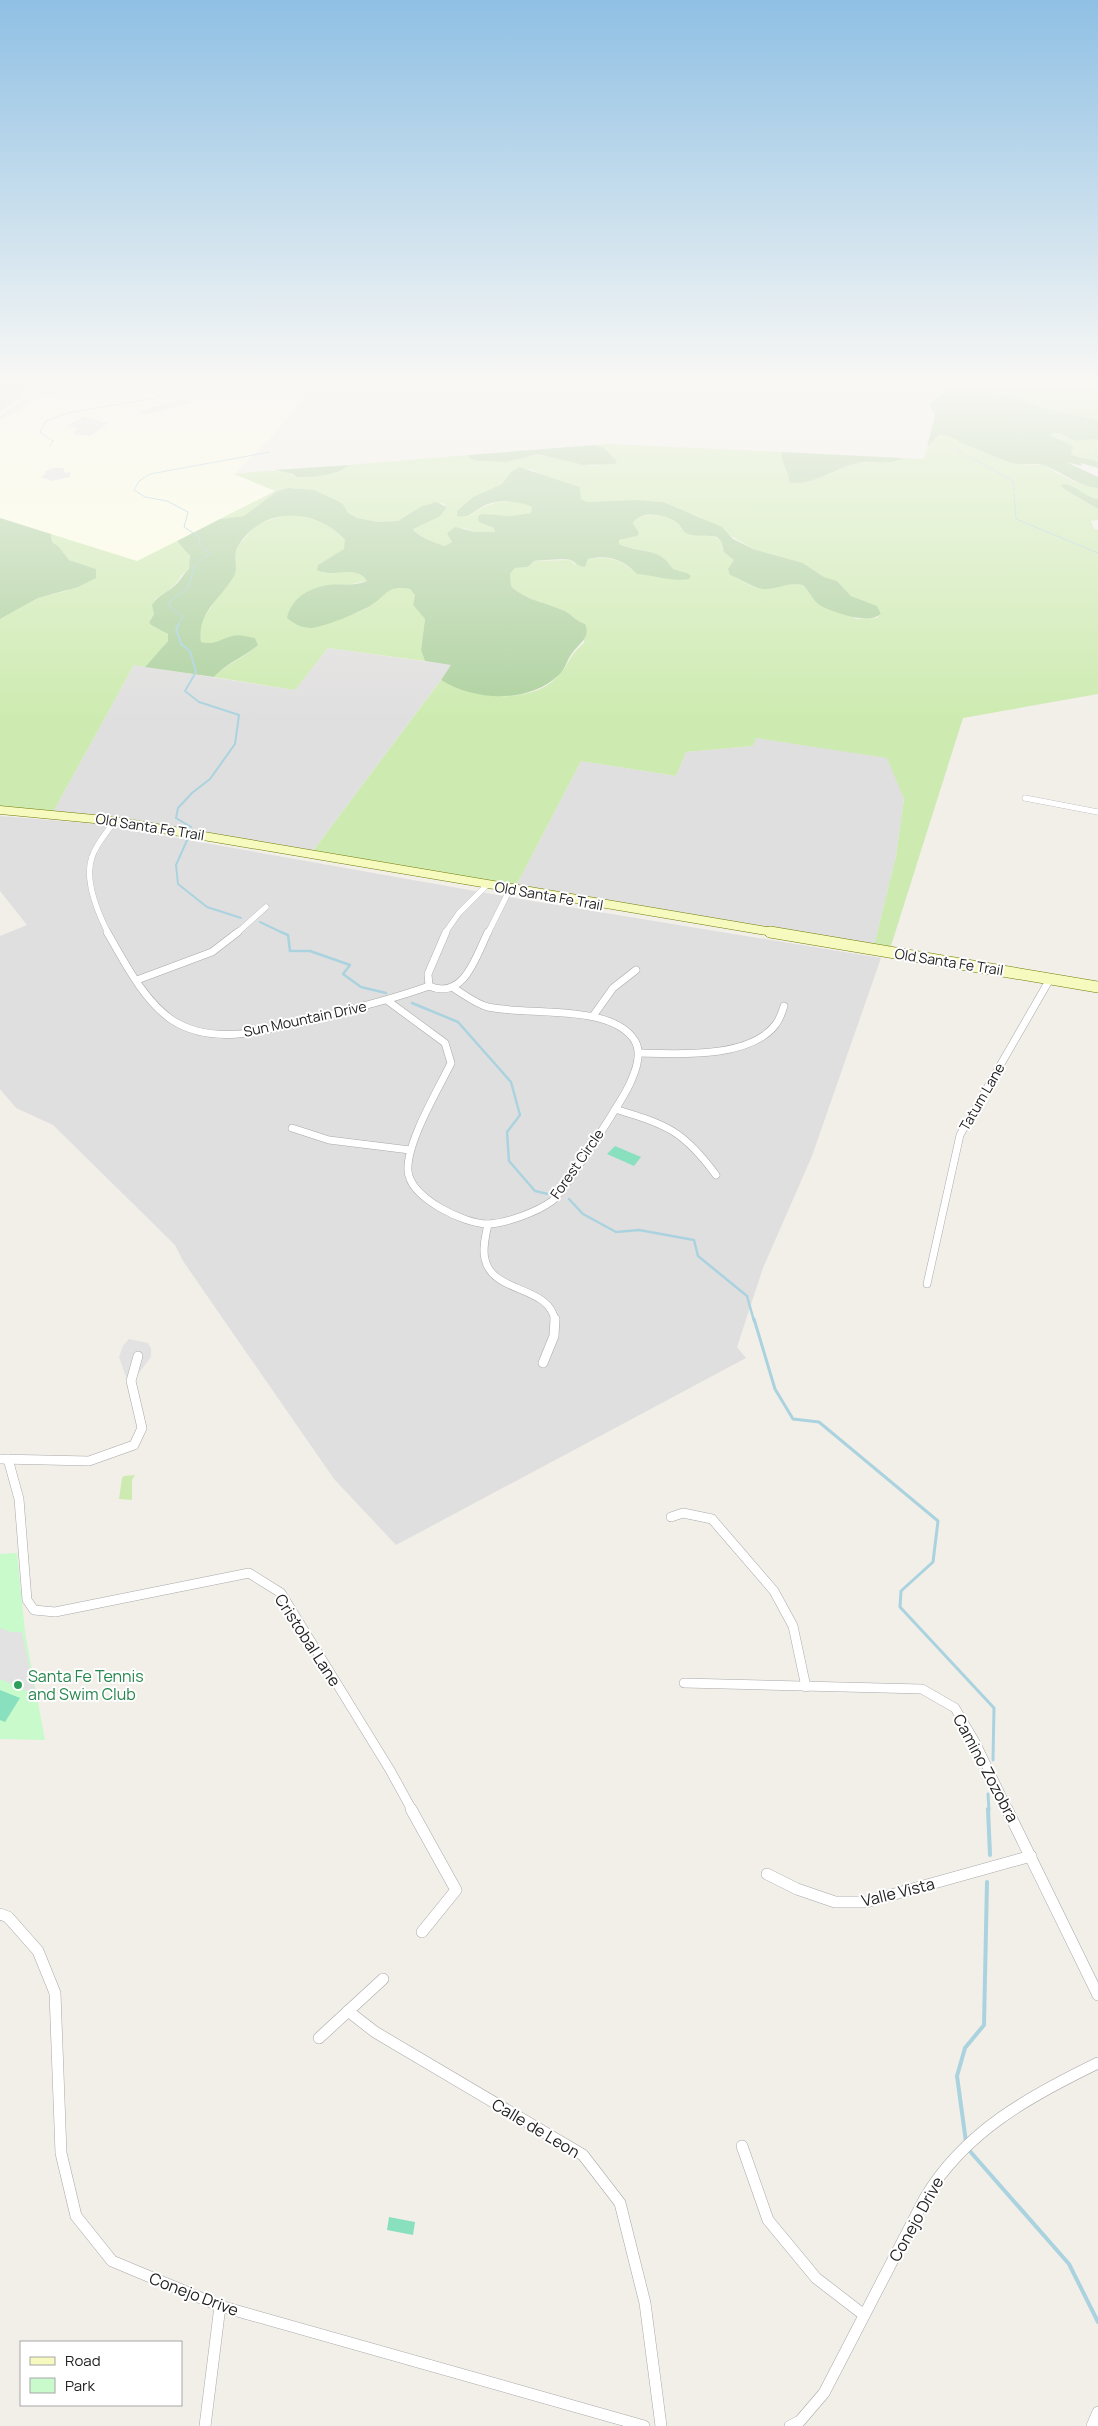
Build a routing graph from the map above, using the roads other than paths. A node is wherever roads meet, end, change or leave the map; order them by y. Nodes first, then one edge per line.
1 (1025, 798) dead end
2 (0, 810) edge
3 (1098, 812) edge
4 (115, 821) junction
5 (487, 885) junction
6 (510, 889) junction
7 (266, 907) dead end
8 (636, 970) dead end
9 (1050, 979) junction
10 (137, 980) junction
11 (429, 986) junction
12 (1098, 987) edge
13 (455, 989) junction
14 (388, 1001) junction
15 (784, 1006) dead end
16 (593, 1016) junction
17 (639, 1053) junction
18 (615, 1109) junction
19 (292, 1128) dead end
20 (410, 1150) junction
21 (716, 1175) dead end
22 (488, 1224) junction
23 (927, 1284) dead end
24 (138, 1356) dead end
25 (543, 1363) dead end
26 (4, 1459) edge
27 (671, 1517) dead end
28 (684, 1684) dead end
29 (806, 1687) junction
30 (1031, 1856) junction
31 (767, 1874) dead end
32 (0, 1914) edge
33 (422, 1932) dead end
34 (383, 1979) dead end
35 (1098, 1995) edge
36 (348, 2011) junction
37 (319, 2038) dead end
38 (1098, 2063) edge
39 (742, 2146) dead end
40 (220, 2306) junction
41 (864, 2315) junction
42 (1098, 2412) edge
43 (205, 2426) edge
44 (644, 2426) edge
45 (661, 2426) edge
46 (790, 2426) edge
47 (1092, 2426) edge

1 - 3 street
2 - 4 street, Old Santa Fe Trail
4 - 5 street, Old Santa Fe Trail
4 - 10 street, Sun Mountain Drive
5 - 6 street, Old Santa Fe Trail
5 - 11 street
6 - 9 street, Old Santa Fe Trail
6 - 13 street
7 - 10 street
8 - 16 street
9 - 12 street, Old Santa Fe Trail
9 - 23 street, Tatum Lane
10 - 14 street, Sun Mountain Drive
11 - 13 street
11 - 14 street, Sun Mountain Drive
13 - 16 street
14 - 20 street, Forest Circle
15 - 17 street
16 - 17 street
17 - 18 street, Forest Circle
18 - 21 street
18 - 22 street, Forest Circle
19 - 20 street
20 - 22 street, Forest Circle
22 - 25 street
24 - 26 street
26 - 33 street, Cristobal Lane
27 - 29 street
28 - 29 street, Camino Zozobra
29 - 30 street, Camino Zozobra
30 - 31 street, Valle Vista
30 - 35 street, Camino Zozobra
32 - 40 street, Conejo Drive
34 - 36 street
36 - 37 street
36 - 45 street, Calle de Leon
38 - 41 street, Conejo Drive
39 - 41 street
40 - 43 street
40 - 44 street, Conejo Drive
41 - 46 street, Conejo Drive
42 - 47 street

